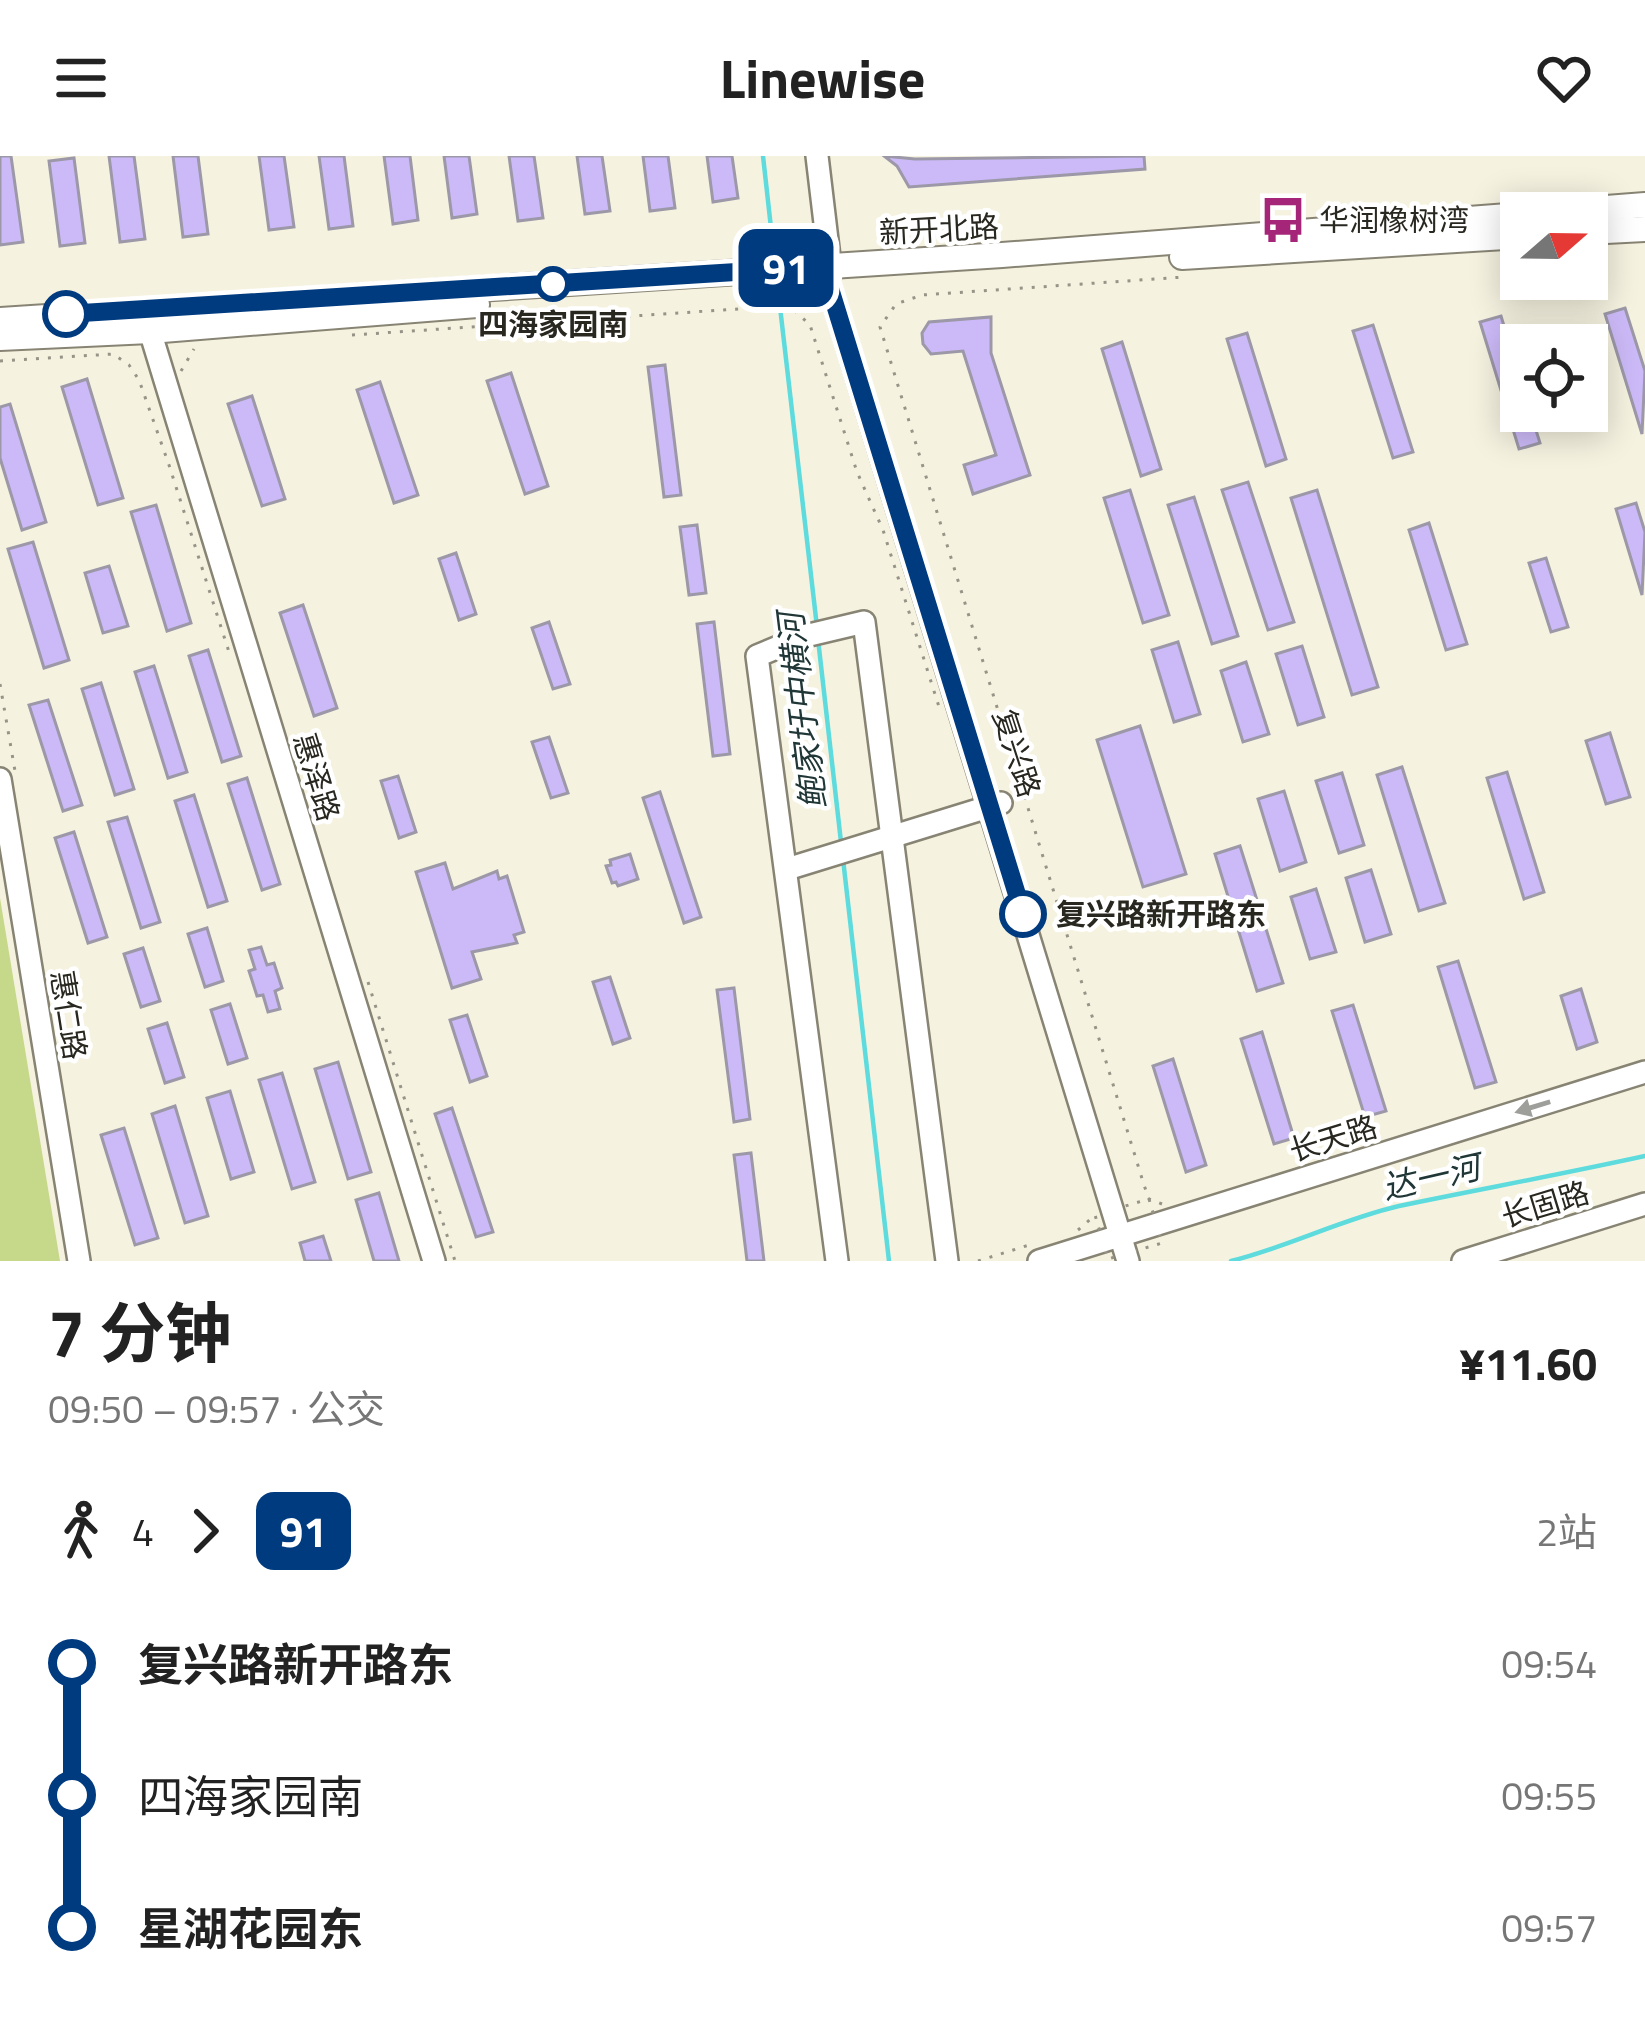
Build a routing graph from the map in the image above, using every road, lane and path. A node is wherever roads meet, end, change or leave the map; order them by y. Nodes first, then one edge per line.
1 (818, 156) edge
2 (1645, 205) edge
3 (1608, 208) edge
4 (1500, 216) edge
5 (1645, 229) edge
6 (1608, 231) edge
7 (1500, 237) edge
8 (833, 276) junction
9 (1186, 277) dead end
10 (770, 283) junction
11 (793, 309) dead end
12 (0, 320) edge
13 (150, 320) junction
14 (344, 336) dead end
15 (0, 338) edge
16 (204, 345) dead end
17 (0, 361) edge
18 (180, 380) dead end
19 (233, 666) dead end
20 (0, 778) edge
21 (995, 804) junction
22 (892, 835) junction
23 (787, 868) junction
24 (365, 973) dead end
25 (1645, 1072) edge
26 (1162, 1204) dead end
27 (1645, 1204) edge
28 (1127, 1233) junction
29 (79, 1261) edge
30 (434, 1261) edge
31 (455, 1261) edge
32 (837, 1261) edge
33 (947, 1261) edge
34 (1039, 1261) edge
35 (1128, 1261) edge
36 (1142, 1261) edge
37 (1463, 1261) edge

1 - 8 street, 复兴路
2 - 3 main road
4 - 8 main road, 新开北路
5 - 6 main road
7 - 8 main road, 新开北路
8 - 10 main road, 新开北路
8 - 21 street, 复兴路
9 - 26 path
10 - 11 path
10 - 13 main road, 新开北路
10 - 14 path
12 - 13 main road, 新开北路
13 - 15 main road, 新开北路
13 - 30 street, 惠泽路
16 - 18 path
17 - 19 path
20 - 29 street, 惠仁路
21 - 22 street
21 - 28 street, 复兴路
22 - 23 street
22 - 23 street
22 - 33 street
23 - 32 street
24 - 31 path
25 -> 28 street, 长天路
27 - 37 street, 长固路
28 - 34 street, 长天路
28 - 35 street, 复兴路
28 - 36 street, 复兴路

